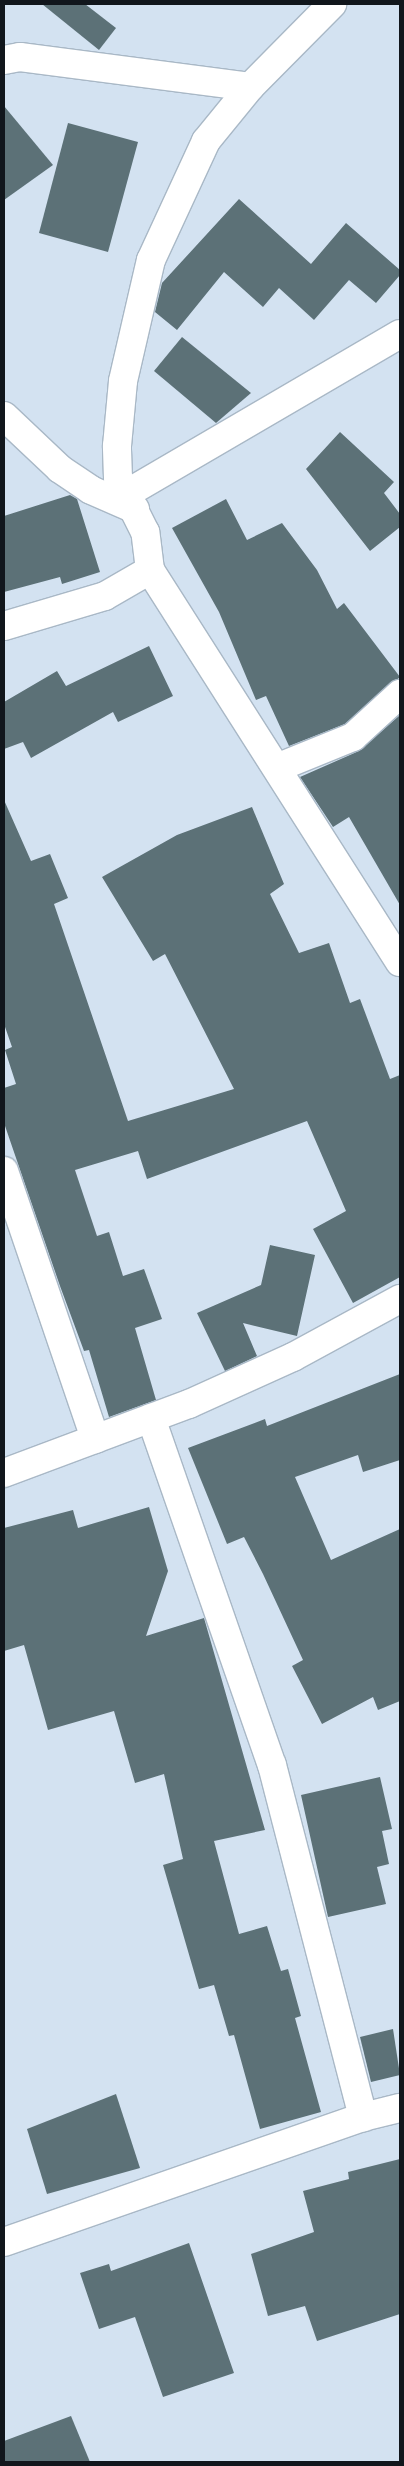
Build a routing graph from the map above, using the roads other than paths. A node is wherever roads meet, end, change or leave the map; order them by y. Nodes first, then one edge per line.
1 (332, 4) edge
2 (4, 60) edge
3 (250, 87) junction
4 (400, 334) edge
5 (4, 416) edge
6 (130, 501) junction
7 (150, 570) junction
8 (4, 626) edge
9 (400, 694) edge
10 (279, 767) junction
11 (398, 953) edge
12 (4, 1171) edge
13 (400, 1299) edge
14 (150, 1418) junction
15 (95, 1438) junction
16 (4, 1473) edge
17 (400, 2108) edge
18 (363, 2116) junction
19 (4, 2242) edge

1 - 3 street
2 - 3 street
3 - 6 street
4 - 6 street
5 - 6 street
6 - 7 street
7 - 8 street
7 - 10 street
9 - 10 street
10 - 11 street
12 - 15 street
13 - 14 street
14 - 15 street
14 - 18 street
15 - 16 street
17 - 18 street
18 - 19 street

